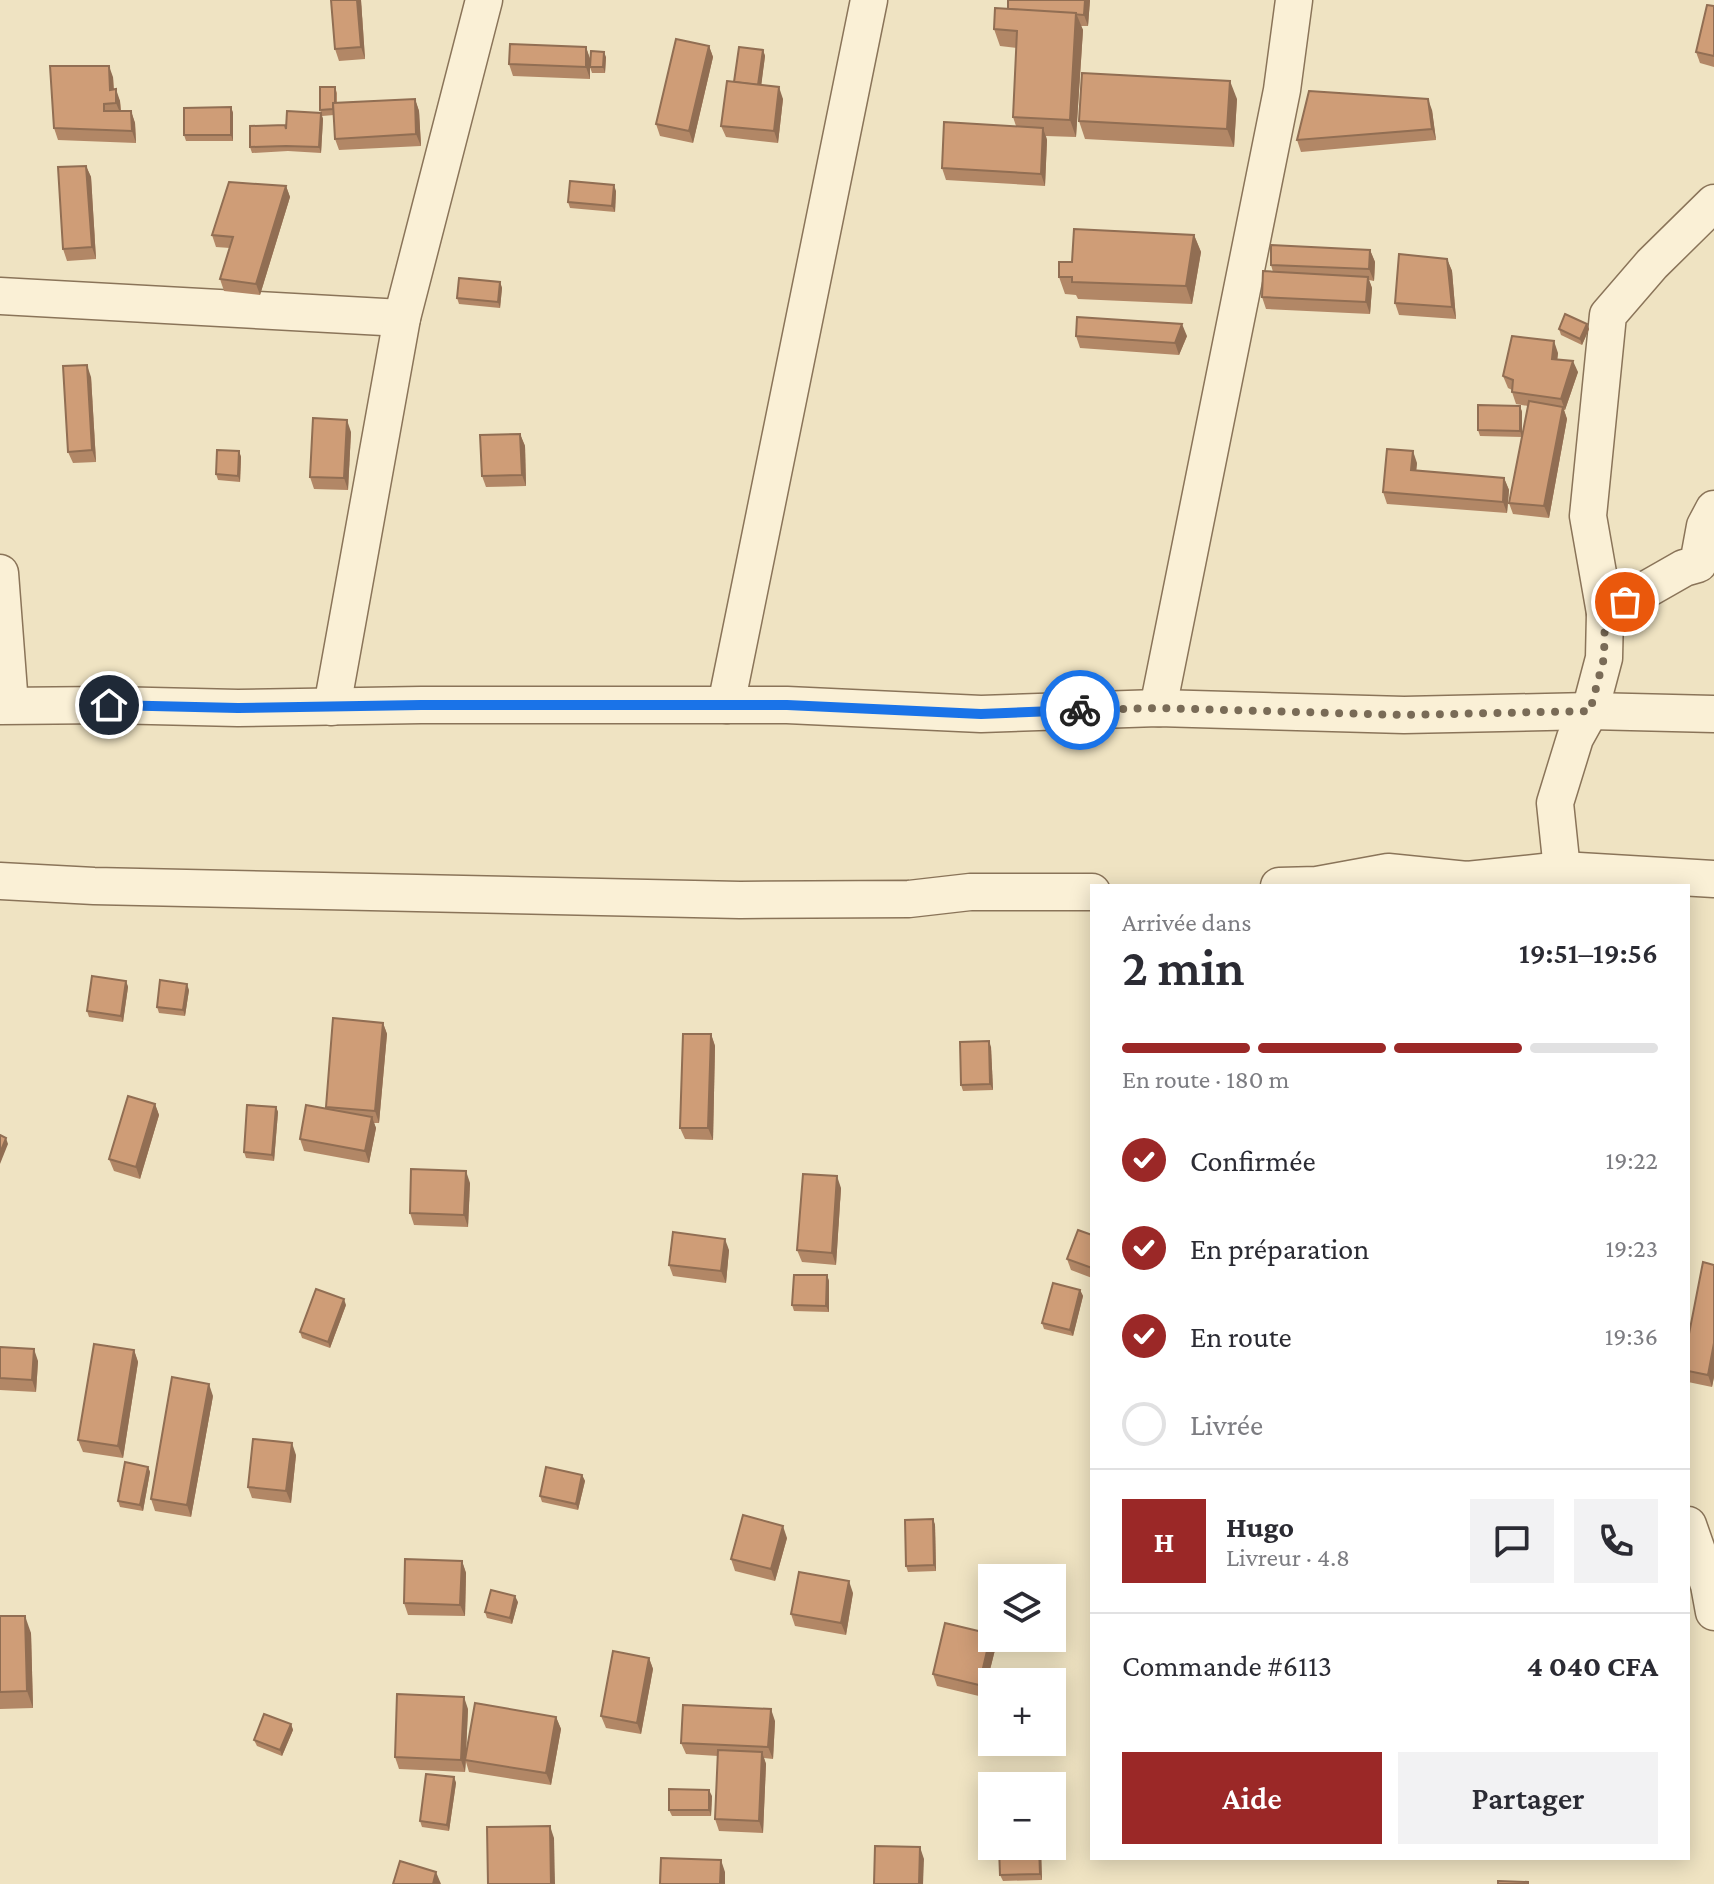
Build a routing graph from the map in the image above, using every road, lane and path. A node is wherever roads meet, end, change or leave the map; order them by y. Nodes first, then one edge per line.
1 (484, 0) edge
2 (869, 0) edge
3 (1294, 0) edge
4 (1714, 203) edge
5 (0, 296) edge
6 (402, 318) junction
7 (1714, 509) edge
8 (0, 573) edge
9 (1605, 613) junction
10 (5, 705) edge
11 (726, 705) junction
12 (332, 707) junction
13 (1158, 708) junction
14 (1590, 711) junction
15 (1714, 714) edge
16 (1564, 878) edge
17 (1714, 879) edge
18 (0, 881) edge
19 (1322, 884) edge
20 (1090, 892) edge
21 (1690, 1531) edge
22 (1714, 1612) edge

1 - 6 street
2 - 11 street
3 - 13 street
4 - 9 street
5 - 6 street
6 - 12 street
7 - 9 street
8 - 10 street
9 - 14 street
10 - 12 street
11 - 12 street
11 - 13 street
13 - 14 street
14 - 15 street
14 - 16 street
16 - 17 street
16 - 19 street
18 - 20 street
21 - 22 street

